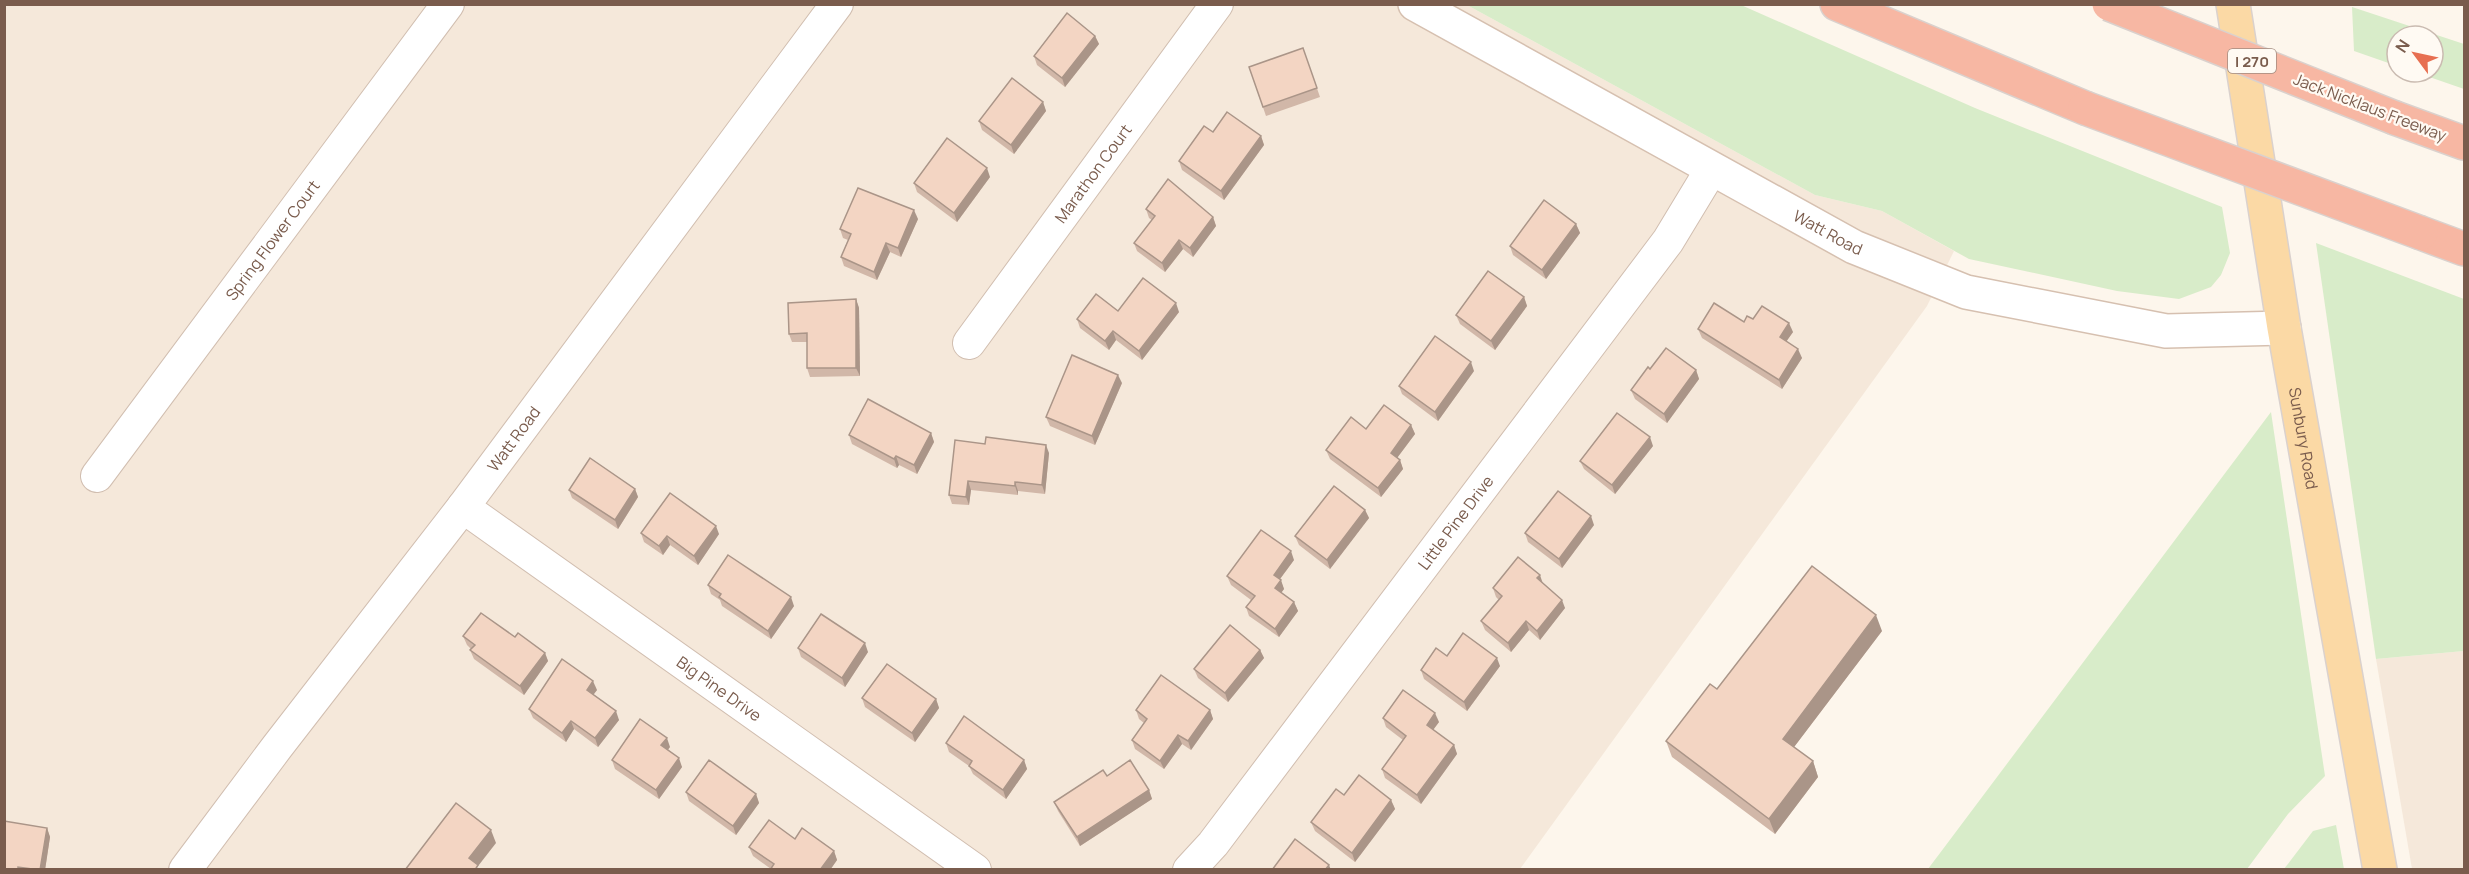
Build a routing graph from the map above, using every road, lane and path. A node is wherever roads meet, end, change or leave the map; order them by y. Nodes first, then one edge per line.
1 (448, 4) edge
2 (837, 4) edge
3 (1217, 4) edge
4 (1415, 4) edge
5 (1837, 4) edge
6 (2109, 4) edge
7 (2233, 4) edge
8 (2464, 143) edge
9 (1712, 170) junction
10 (2464, 249) edge
11 (2284, 328) junction
12 (969, 343) dead end
13 (97, 476) dead end
14 (463, 507) junction
15 (185, 870) edge
16 (975, 870) edge
17 (1189, 870) edge
18 (2380, 870) edge

1 - 13 street, Spring Flower Court
2 - 14 street, Watt Road
3 - 12 street, Marathon Court
4 - 9 street, Watt Road
5 - 10 highway, bridge
6 - 8 highway, Jack Nicklaus Freeway / I 270, bridge
7 - 11 main road, Sunbury Road
9 - 11 street, Watt Road
9 - 17 street, Little Pine Drive
11 - 18 main road, Sunbury Road
14 - 15 street, Watt Road
14 - 16 street, Big Pine Drive

